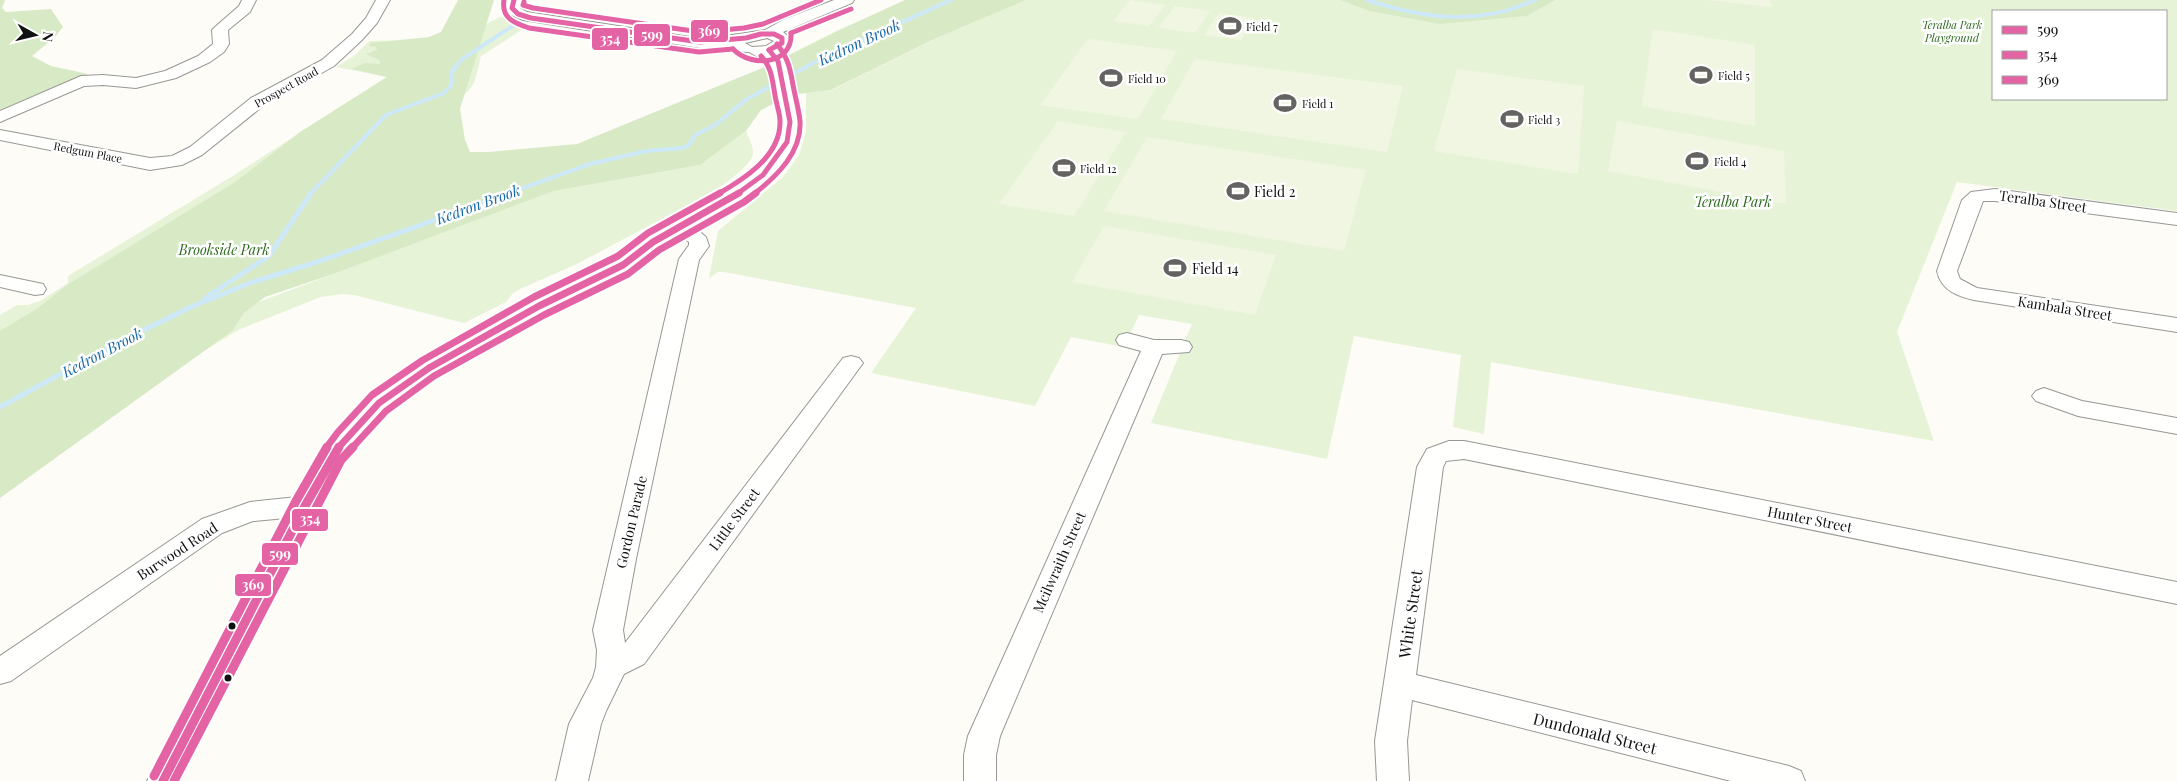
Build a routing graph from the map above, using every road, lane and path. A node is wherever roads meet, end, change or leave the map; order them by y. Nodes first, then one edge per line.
1 (249, 0) edge
2 (383, 0) edge
3 (514, 0) edge
4 (846, 0) edge
5 (774, 46) junction
6 (0, 117) edge
7 (0, 136) edge
8 (176, 161) joint
9 (2177, 220) edge
10 (680, 227) junction
11 (658, 239) junction
12 (689, 259) junction
13 (0, 281) edge
14 (1956, 286) joint
15 (35, 289) dead end
16 (2177, 325) edge
17 (1127, 340) dead end
18 (1154, 347) junction
19 (1181, 347) dead end
20 (851, 363) dead end
21 (2044, 396) dead end
22 (2177, 426) edge
23 (1442, 452) joint
24 (305, 506) junction
25 (2177, 593) edge
26 (612, 667) junction
27 (0, 672) edge
28 (1400, 684) junction
29 (162, 781) edge
30 (572, 781) edge
31 (980, 781) edge
32 (1393, 781) edge
33 (1790, 781) edge

1 - 6 street
2 - 8 street, Prospect Road
3 - 5 street
4 - 5 street
5 - 10 street
7 - 8 street, Redgum Place
9 - 14 street, Teralba Street
10 - 11 street
10 - 12 street, Gordon Parade
11 - 12 street
11 - 24 street
12 - 26 street, Gordon Parade
13 - 15 street
14 - 16 street, Kambala Street
17 - 18 street
18 - 19 street
18 - 31 street, Mcilwraith Street
20 - 26 street, Little Street
21 - 22 street
23 - 25 street, Hunter Street
23 - 28 street, White Street
24 - 27 street, Burwood Road
24 - 29 street
26 - 30 street, Gordon Parade
28 - 32 street, White Street
28 - 33 street, Dundonald Street

